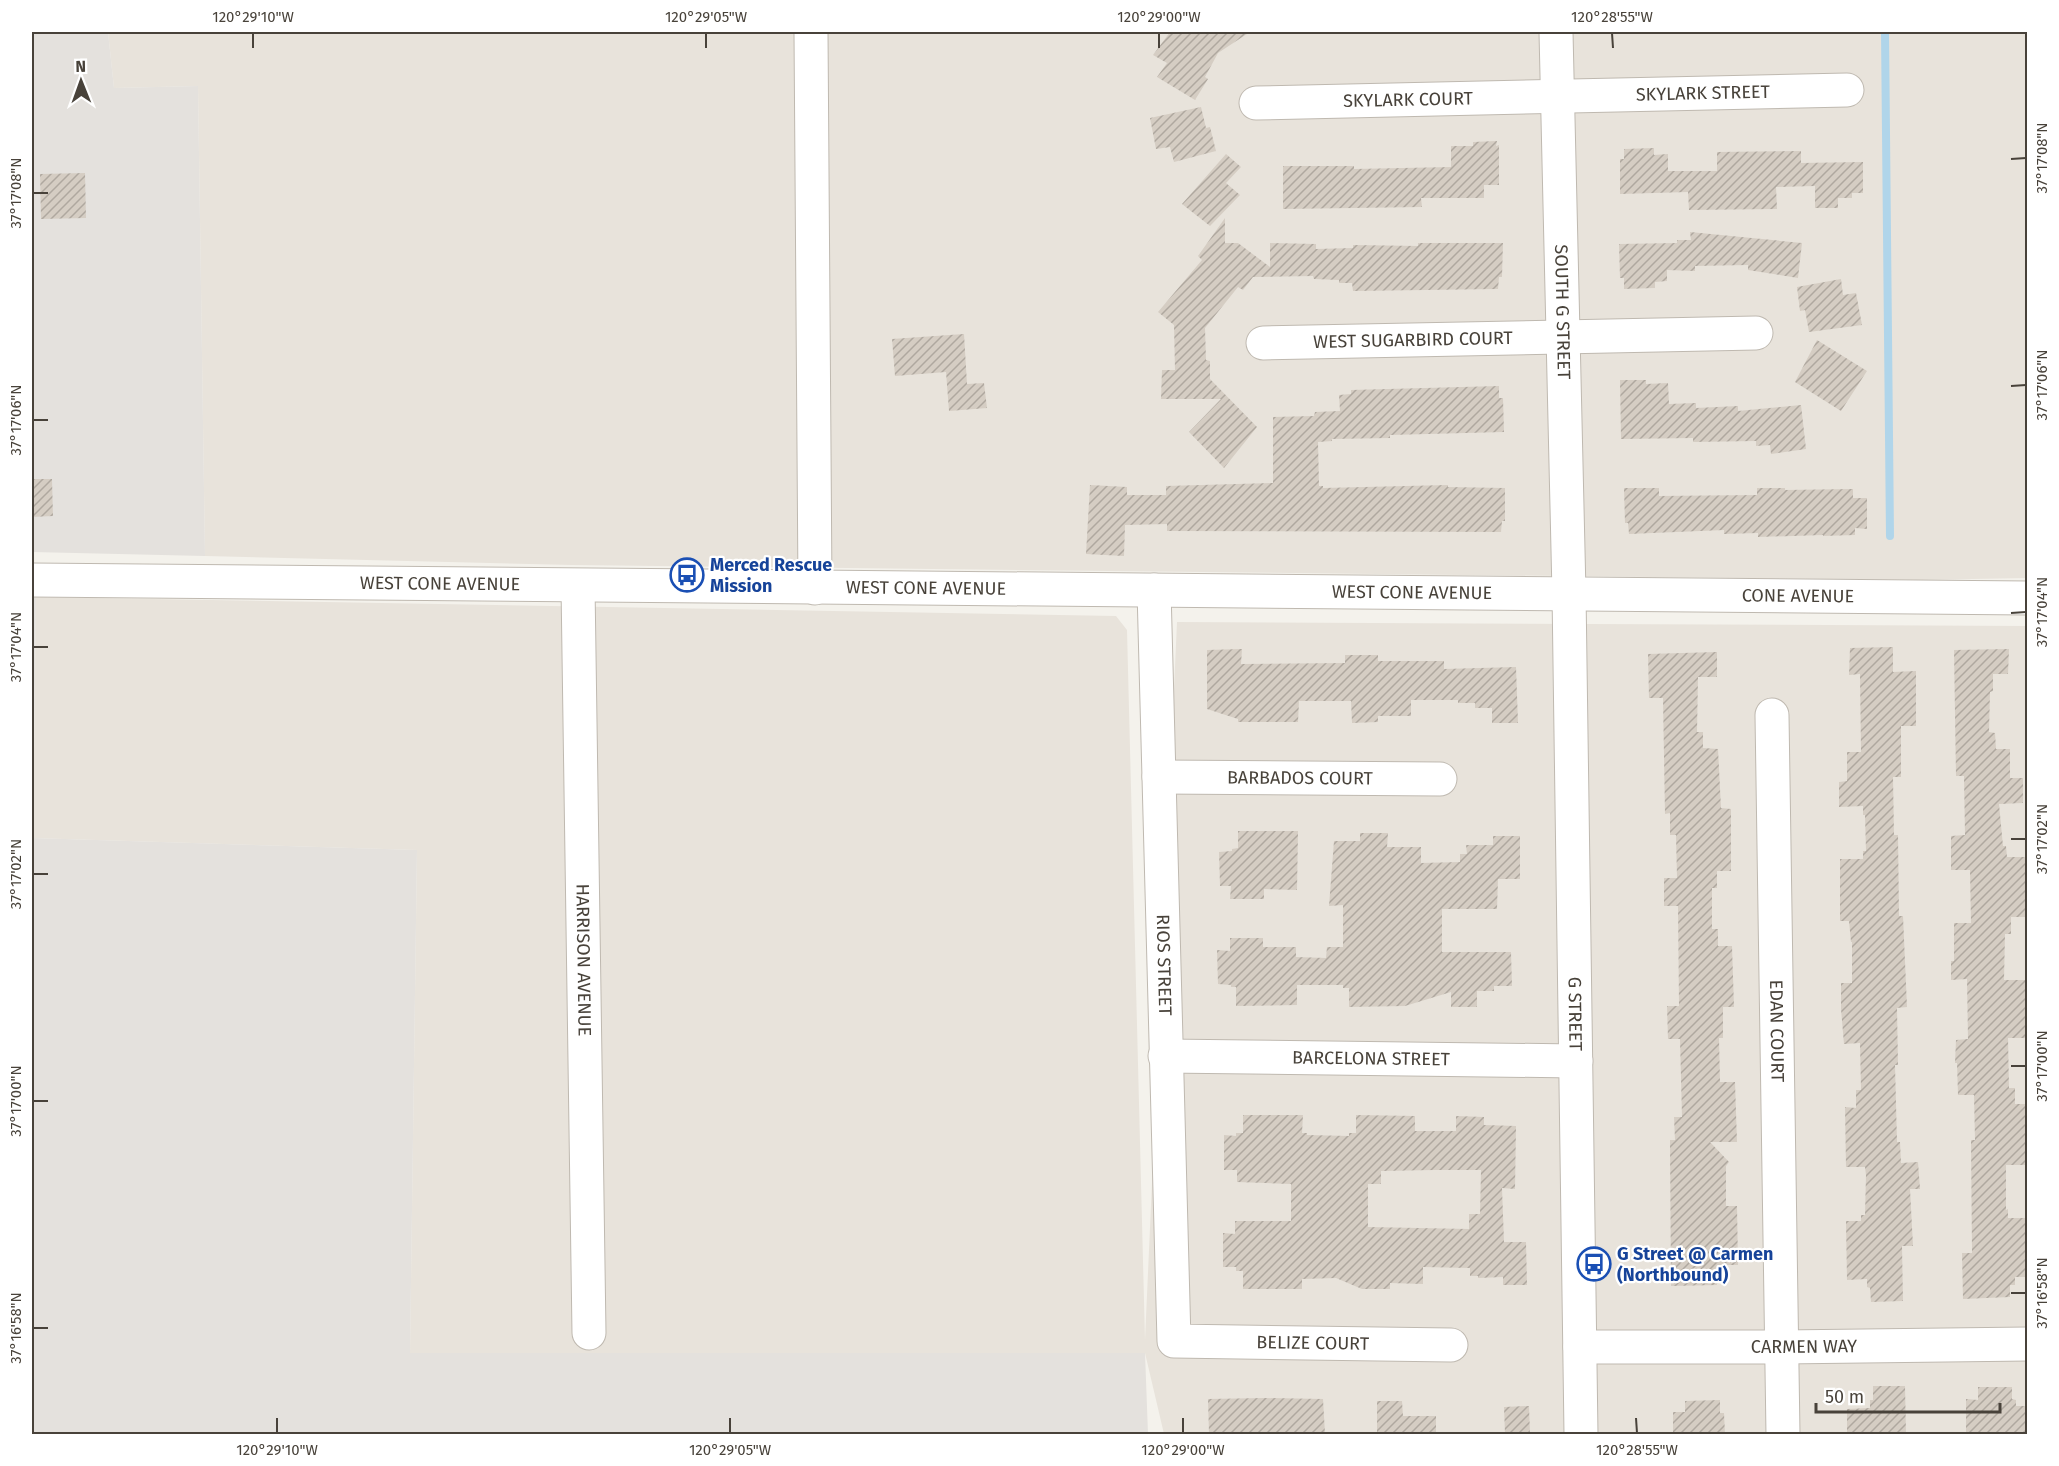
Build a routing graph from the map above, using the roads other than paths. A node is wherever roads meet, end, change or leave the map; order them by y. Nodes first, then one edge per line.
1 (811, 32) edge
2 (1556, 32) edge
3 (1847, 90) dead end
4 (1558, 96) junction
5 (1256, 103) dead end
6 (1756, 333) dead end
7 (1563, 337) junction
8 (1263, 343) dead end
9 (32, 580) edge
10 (578, 586) junction
11 (815, 588) junction
12 (1155, 590) junction
13 (1569, 593) junction
14 (2028, 598) edge
15 (1773, 715) dead end
16 (1159, 777) junction
17 (1440, 779) dead end
18 (1165, 1056) junction
19 (1576, 1061) junction
20 (589, 1333) dead end
21 (1174, 1341) joint
22 (2028, 1344) edge
23 (1451, 1345) dead end
24 (1580, 1347) junction
25 (1782, 1347) junction
26 (1581, 1434) edge
27 (1783, 1434) edge

1 - 11 street
2 - 4 street, SOUTH G STREET
3 - 4 street, SKYLARK STREET
4 - 5 street, SKYLARK COURT
4 - 7 street, SOUTH G STREET
6 - 7 street, WEST SUGARBIRD COURT
7 - 8 street, WEST SUGARBIRD COURT
7 - 13 street, SOUTH G STREET
9 - 10 street, WEST CONE AVENUE
10 - 11 street, WEST CONE AVENUE
10 - 20 street, HARRISON AVENUE
11 - 12 street, WEST CONE AVENUE
12 - 13 street, WEST CONE AVENUE
12 - 16 street, RIOS STREET
13 - 14 street, CONE AVENUE
13 - 19 street, G STREET
15 - 25 street, EDAN COURT
16 - 17 street, BARBADOS COURT
16 - 18 street, RIOS STREET
18 - 19 street, BARCELONA STREET
18 - 21 street, RIOS STREET
19 - 24 street, G STREET
21 - 23 street, BELIZE COURT
22 - 25 street, CARMEN WAY
24 - 25 street, CARMEN WAY
24 - 26 street, G STREET
25 - 27 street, EDAN COURT

